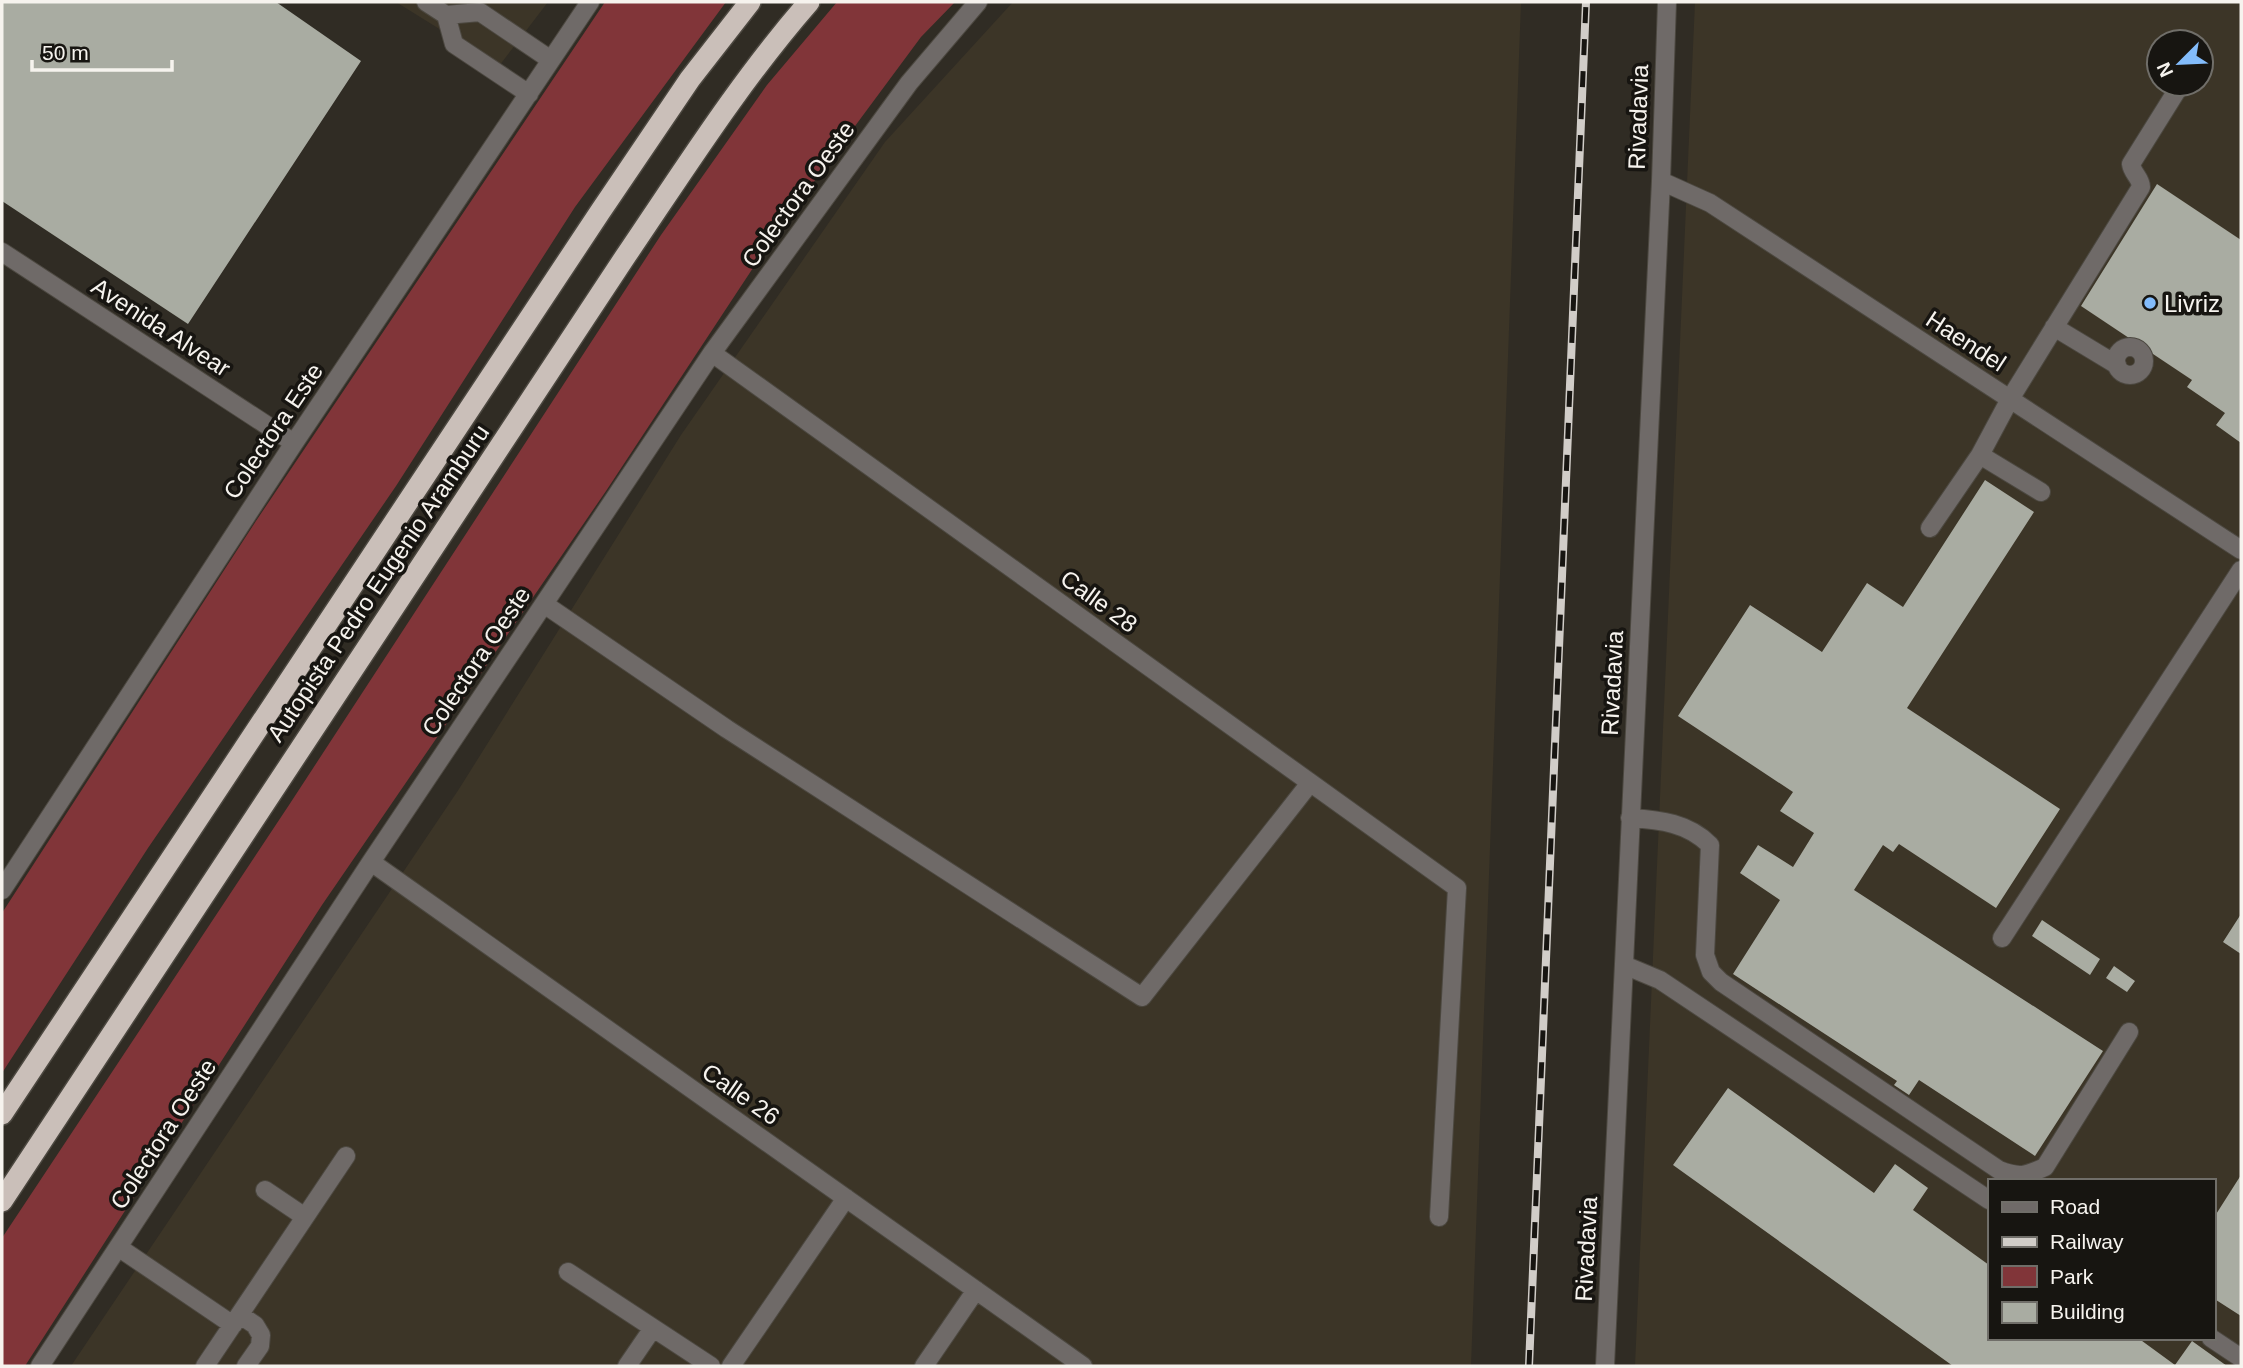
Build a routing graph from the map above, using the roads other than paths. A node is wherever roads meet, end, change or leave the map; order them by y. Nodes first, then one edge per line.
1 (426, 2) edge
2 (590, 2) edge
3 (750, 2) edge
4 (808, 2) edge
5 (978, 2) edge
6 (1667, 2) edge
7 (452, 8) edge
8 (551, 60) junction
9 (528, 94) junction
10 (2172, 98) edge
11 (1661, 181) junction
12 (2, 252) edge
13 (2054, 327) junction
14 (712, 353) junction
15 (2117, 365) dead end
16 (2010, 399) junction
17 (294, 443) junction
18 (1980, 455) junction
19 (2041, 492) dead end
20 (1930, 528) dead end
21 (2241, 550) edge
22 (2241, 570) edge
23 (544, 604) junction
24 (1310, 783) junction
25 (1630, 818) junction
26 (371, 862) junction
27 (2, 890) edge
28 (2002, 938) dead end
29 (1624, 965) junction
30 (2129, 1032) dead end
31 (2, 1114) edge
32 (346, 1156) dead end
33 (265, 1190) dead end
34 (846, 1198) junction
35 (1988, 1199) edge
36 (2, 1201) edge
37 (305, 1217) junction
38 (1440, 1217) dead end
39 (118, 1247) junction
40 (568, 1272) dead end
41 (976, 1290) junction
42 (237, 1320) junction
43 (653, 1328) junction
44 (2214, 1340) edge
45 (2241, 1358) edge
46 (40, 1366) edge
47 (205, 1366) edge
48 (246, 1366) edge
49 (627, 1366) edge
50 (711, 1366) edge
51 (731, 1366) edge
52 (924, 1366) edge
53 (1083, 1366) edge
54 (1605, 1366) edge

1 - 7 street
2 - 8 street, Colectora Este
3 - 31 highway, Autopista Pedro Eugenio Aramburu
4 - 36 highway, Autopista Pedro Eugenio Aramburu
5 - 14 street, Colectora Oeste
6 - 11 street, Rivadavia
7 - 8 street
7 - 9 street
8 - 9 street, Colectora Este
9 - 17 street, Colectora Este
10 - 13 street
11 - 16 street, Haendel
11 - 25 street, Rivadavia
12 - 17 street, Avenida Alvear
13 - 15 street
13 - 16 street
14 - 23 street, Colectora Oeste
14 - 24 street, Calle 28
16 - 18 street
16 - 21 street, Haendel
17 - 27 street, Colectora Este
18 - 19 street
18 - 20 street
22 - 28 street
23 - 24 street
23 - 26 street, Colectora Oeste
24 - 38 street, Calle 28
25 - 29 street, Rivadavia
25 - 30 street
26 - 34 street, Calle 26
26 - 39 street, Colectora Oeste
29 - 35 street
29 - 54 street, Rivadavia
32 - 37 street
33 - 37 street
34 - 41 street, Calle 26
34 - 51 street
37 - 42 street
39 - 42 street
39 - 46 street, Colectora Oeste
40 - 43 street
41 - 52 street
41 - 53 street, Calle 26
42 - 47 street
42 - 48 street
43 - 49 street
43 - 50 street
44 - 45 street

